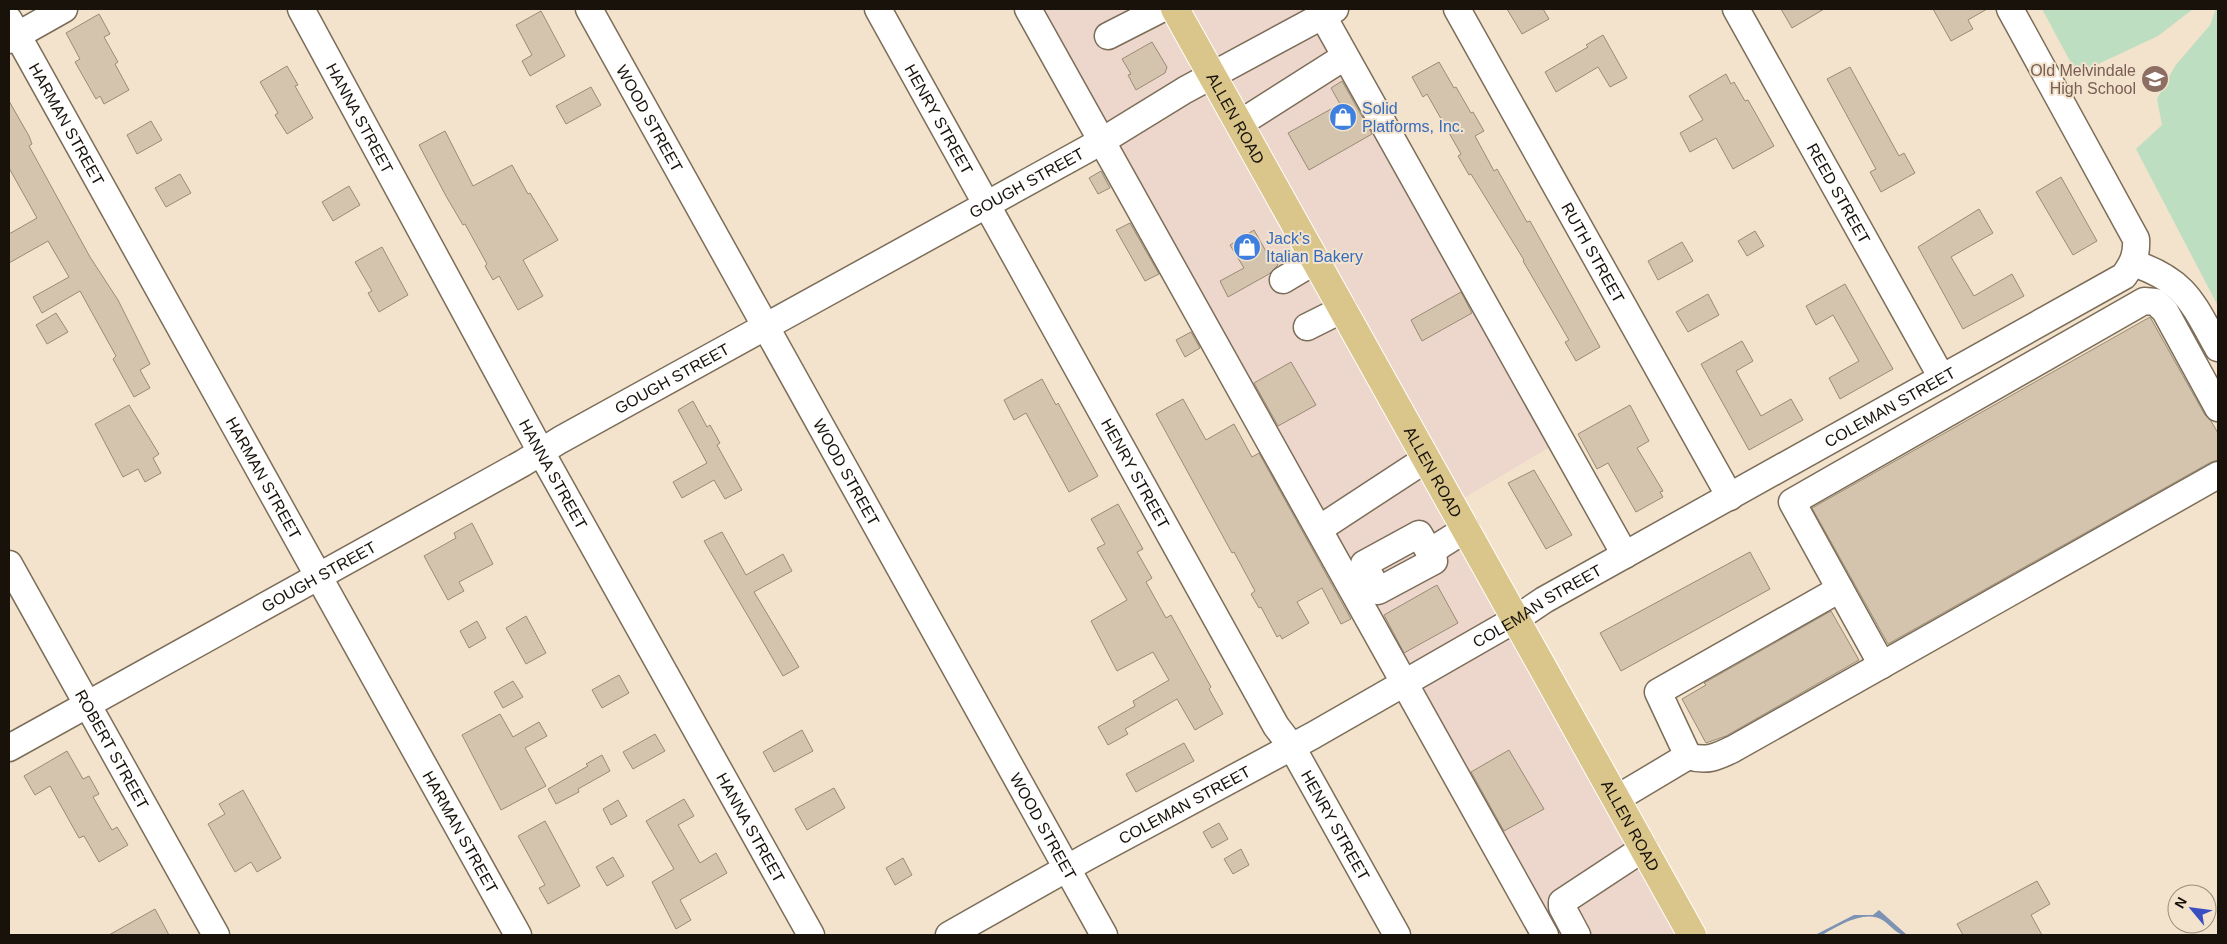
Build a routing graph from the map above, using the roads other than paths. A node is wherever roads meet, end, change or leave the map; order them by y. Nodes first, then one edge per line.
1 (64, 9) edge
2 (301, 9) edge
3 (589, 9) edge
4 (878, 9) edge
5 (1028, 9) edge
6 (1161, 9) edge
7 (1175, 9) edge
8 (1457, 9) edge
9 (1736, 9) edge
10 (2010, 9) edge
11 (1326, 11) edge
12 (12, 32) edge
13 (1108, 36) dead end
14 (1338, 61) dead end
15 (1212, 76) junction
16 (1239, 124) junction
17 (1102, 141) junction
18 (988, 205) junction
19 (1316, 261) junction
20 (2128, 269) junction
21 (1283, 280) dead end
22 (1343, 310) junction
23 (766, 326) junction
24 (1307, 327) dead end
25 (2218, 348) edge
26 (1942, 378) junction
27 (2218, 408) edge
28 (541, 452) junction
29 (1426, 459) junction
30 (2218, 475) edge
31 (1730, 497) junction
32 (1318, 529) junction
33 (1466, 529) junction
34 (1431, 555) dead end
35 (1625, 555) junction
36 (9, 564) edge
37 (317, 576) junction
38 (1840, 589) junction
39 (1516, 619) junction
40 (1882, 665) junction
41 (1404, 682) junction
42 (86, 704) junction
43 (1292, 747) junction
44 (9, 748) edge
45 (1688, 756) junction
46 (1616, 799) junction
47 (1644, 848) junction
48 (1067, 868) junction
49 (216, 935) edge
50 (518, 935) edge
51 (811, 935) edge
52 (949, 935) edge
53 (1104, 935) edge
54 (1397, 935) edge
55 (1545, 935) edge
56 (1577, 935) edge
57 (1692, 935) edge

1 - 12 street
2 - 28 street, HANNA STREET
3 - 23 street, WOOD STREET
4 - 18 street, HENRY STREET
5 - 17 street
6 - 13 street
7 - 15 main road, ALLEN ROAD
8 - 31 street, RUTH STREET
9 - 26 street, REED STREET
10 - 20 street
11 - 15 street, GOUGH STREET
11 - 35 street
12 - 37 street, HARMAN STREET
14 - 16 street
15 - 16 main road, ALLEN ROAD
15 - 17 street, GOUGH STREET
16 - 19 main road, ALLEN ROAD
17 - 18 street, GOUGH STREET
17 - 32 street
18 - 23 street, GOUGH STREET
18 - 43 street, HENRY STREET
19 - 21 street
19 - 22 main road, ALLEN ROAD
20 - 25 street
20 - 26 street, COLEMAN STREET
22 - 24 street
22 - 29 main road, ALLEN ROAD
23 - 28 street, GOUGH STREET
23 - 48 street, WOOD STREET
26 - 31 street, COLEMAN STREET
27 - 38 street
28 - 37 street, GOUGH STREET
28 - 51 street, HANNA STREET
29 - 32 street
29 - 33 main road, ALLEN ROAD
30 - 40 street
31 - 35 street, COLEMAN STREET
32 - 41 street
33 - 34 street
33 - 39 main road, ALLEN ROAD
35 - 39 street, COLEMAN STREET
36 - 42 street, ROBERT STREET
37 - 42 street, GOUGH STREET
37 - 50 street, HARMAN STREET
38 - 40 street
38 - 45 street
39 - 41 street, COLEMAN STREET
39 - 46 main road, ALLEN ROAD
40 - 45 street
41 - 43 street, COLEMAN STREET
41 - 55 street
42 - 44 street, GOUGH STREET
42 - 49 street, ROBERT STREET
43 - 48 street, COLEMAN STREET
43 - 54 street, HENRY STREET
45 - 46 street
46 - 47 main road, ALLEN ROAD
47 - 56 street
47 - 57 main road, ALLEN ROAD
48 - 52 street, COLEMAN STREET
48 - 53 street, WOOD STREET

